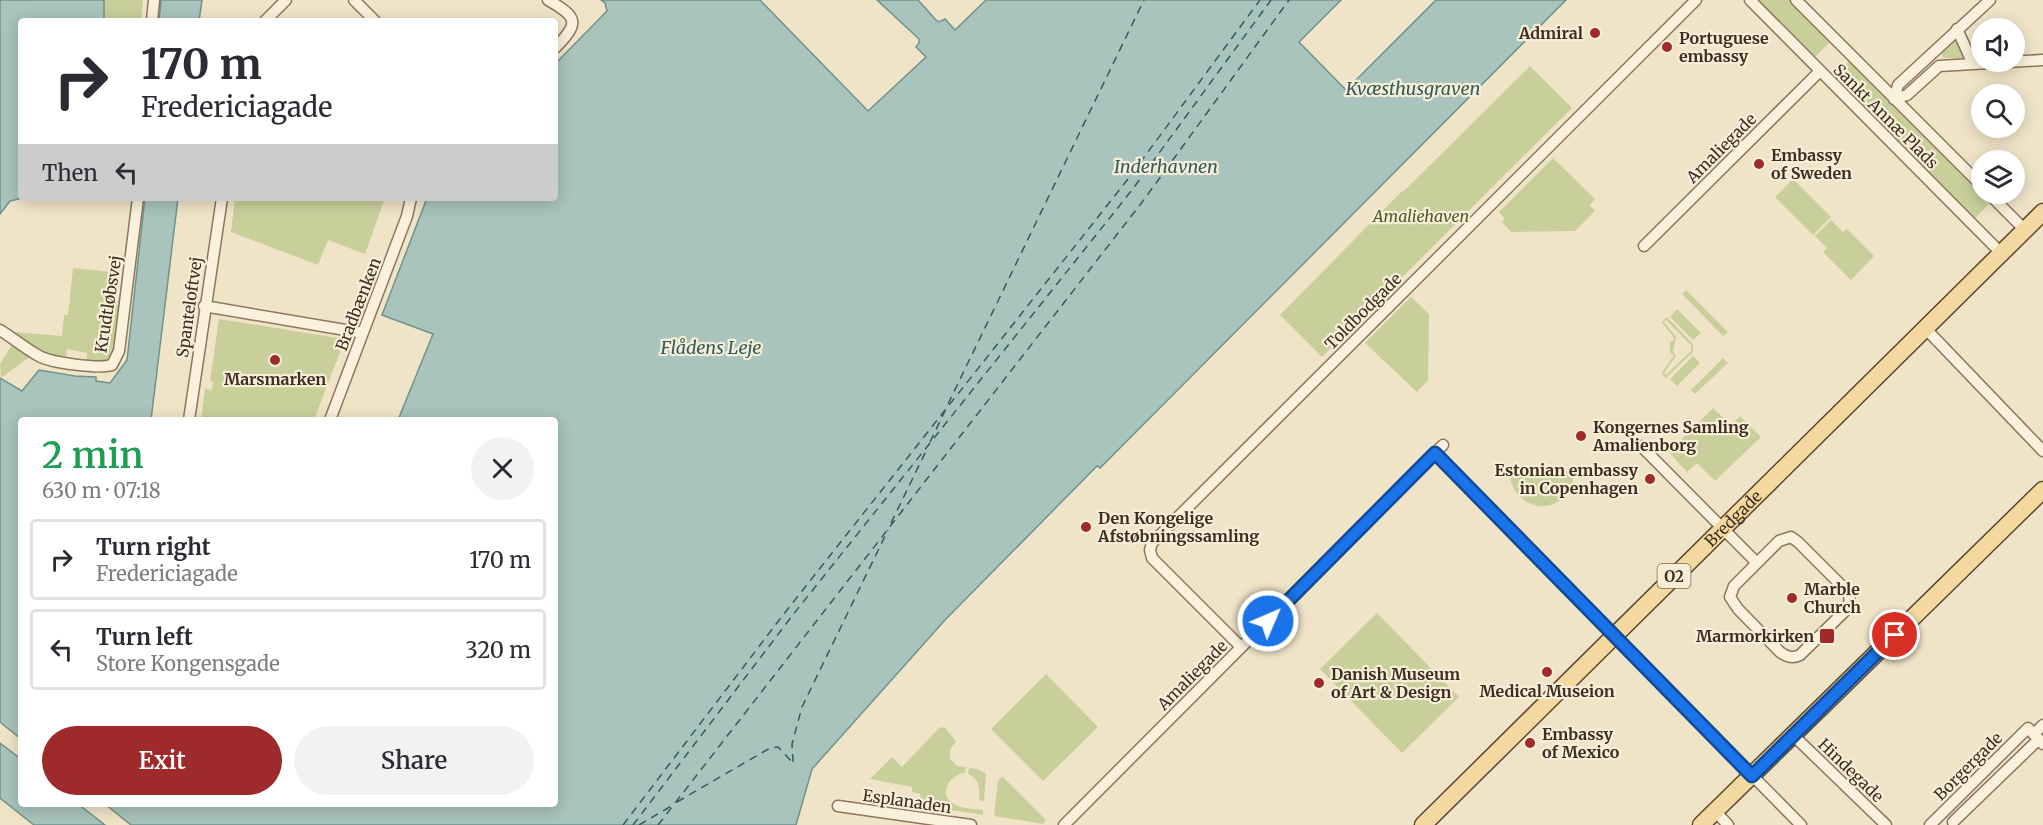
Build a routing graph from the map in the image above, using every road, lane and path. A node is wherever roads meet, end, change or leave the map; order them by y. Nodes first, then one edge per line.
1 (154, 0) edge
2 (354, 0) edge
3 (548, 0) edge
4 (1696, 0) edge
5 (1750, 0) edge
6 (1796, 0) edge
7 (1990, 0) edge
8 (285, 1) edge
9 (152, 18) edge
10 (267, 18) edge
11 (372, 18) edge
12 (1957, 29) junction
13 (558, 45) edge
14 (1929, 57) junction
15 (1971, 60) edge
16 (2043, 60) edge
17 (2025, 61) edge
18 (1971, 64) edge
19 (1939, 66) junction
20 (1820, 71) junction
21 (1894, 99) junction
22 (1971, 175) edge
23 (138, 201) edge
24 (222, 201) edge
25 (410, 201) edge
26 (1999, 204) edge
27 (2043, 212) edge
28 (2025, 230) junction
29 (1644, 246) dead end
30 (2001, 253) junction
31 (204, 306) junction
32 (1925, 328) junction
33 (0, 330) edge
34 (363, 333) junction
35 (189, 417) edge
36 (331, 417) edge
37 (1641, 446) dead end
38 (2043, 451) edge
39 (2043, 490) edge
40 (1724, 528) junction
41 (1757, 563) junction
42 (1615, 635) junction
43 (1241, 647) junction
44 (2043, 725) edge
45 (1794, 735) junction
46 (2036, 736) edge
47 (1752, 776) junction
48 (838, 806) dead end
49 (1715, 811) junction
50 (1943, 812) junction
51 (1954, 824) edge
52 (971, 825) edge
53 (1064, 825) edge
54 (1423, 825) edge
55 (1701, 825) edge
56 (1728, 825) edge
57 (1801, 825) edge
58 (1886, 825) edge
59 (1930, 825) edge

1 - 9 street
2 - 11 street
3 - 13 street
4 - 43 street, Toldbodgade
5 - 20 street, Sankt Annæ Plads
6 - 21 street, Sankt Annæ Plads
7 - 12 street
8 - 10 street
12 - 14 street
12 - 15 street
14 - 19 street
14 - 21 street
16 - 17 street
18 - 19 street
19 - 21 street
20 - 29 street, Amaliegade
20 - 30 street, Sankt Annæ Plads
21 - 22 street, Sankt Annæ Plads
23 - 33 street, Krudtløbsvej
24 - 31 street, Spanteloftvej
25 - 34 street, Bradbænken
26 - 28 street
27 - 28 main road, Bredgade / O2
28 - 30 main road, Bredgade / O2
30 - 32 main road, Bredgade / O2
31 - 34 street
31 - 35 street, Spanteloftvej
32 - 38 street
32 - 40 main road, Bredgade / O2
34 - 36 street, Bradbænken
37 - 40 street
39 - 45 main road
40 - 41 street
40 - 42 main road, Bredgade / O2
41 - 41 street
42 - 43 street, Amaliegade
42 - 47 street
42 - 54 main road, Bredgade / O2
43 - 53 street, Amaliegade
44 - 46 street, Borgergade
45 - 47 main road
45 - 58 street, Hindegade
46 - 50 street, Borgergade
46 - 51 street, Borgergade
47 - 49 main road
47 - 57 street
48 - 52 street, Esplanaden
49 - 55 main road
49 - 56 street
50 - 51 street
50 - 59 street, Borgergade

